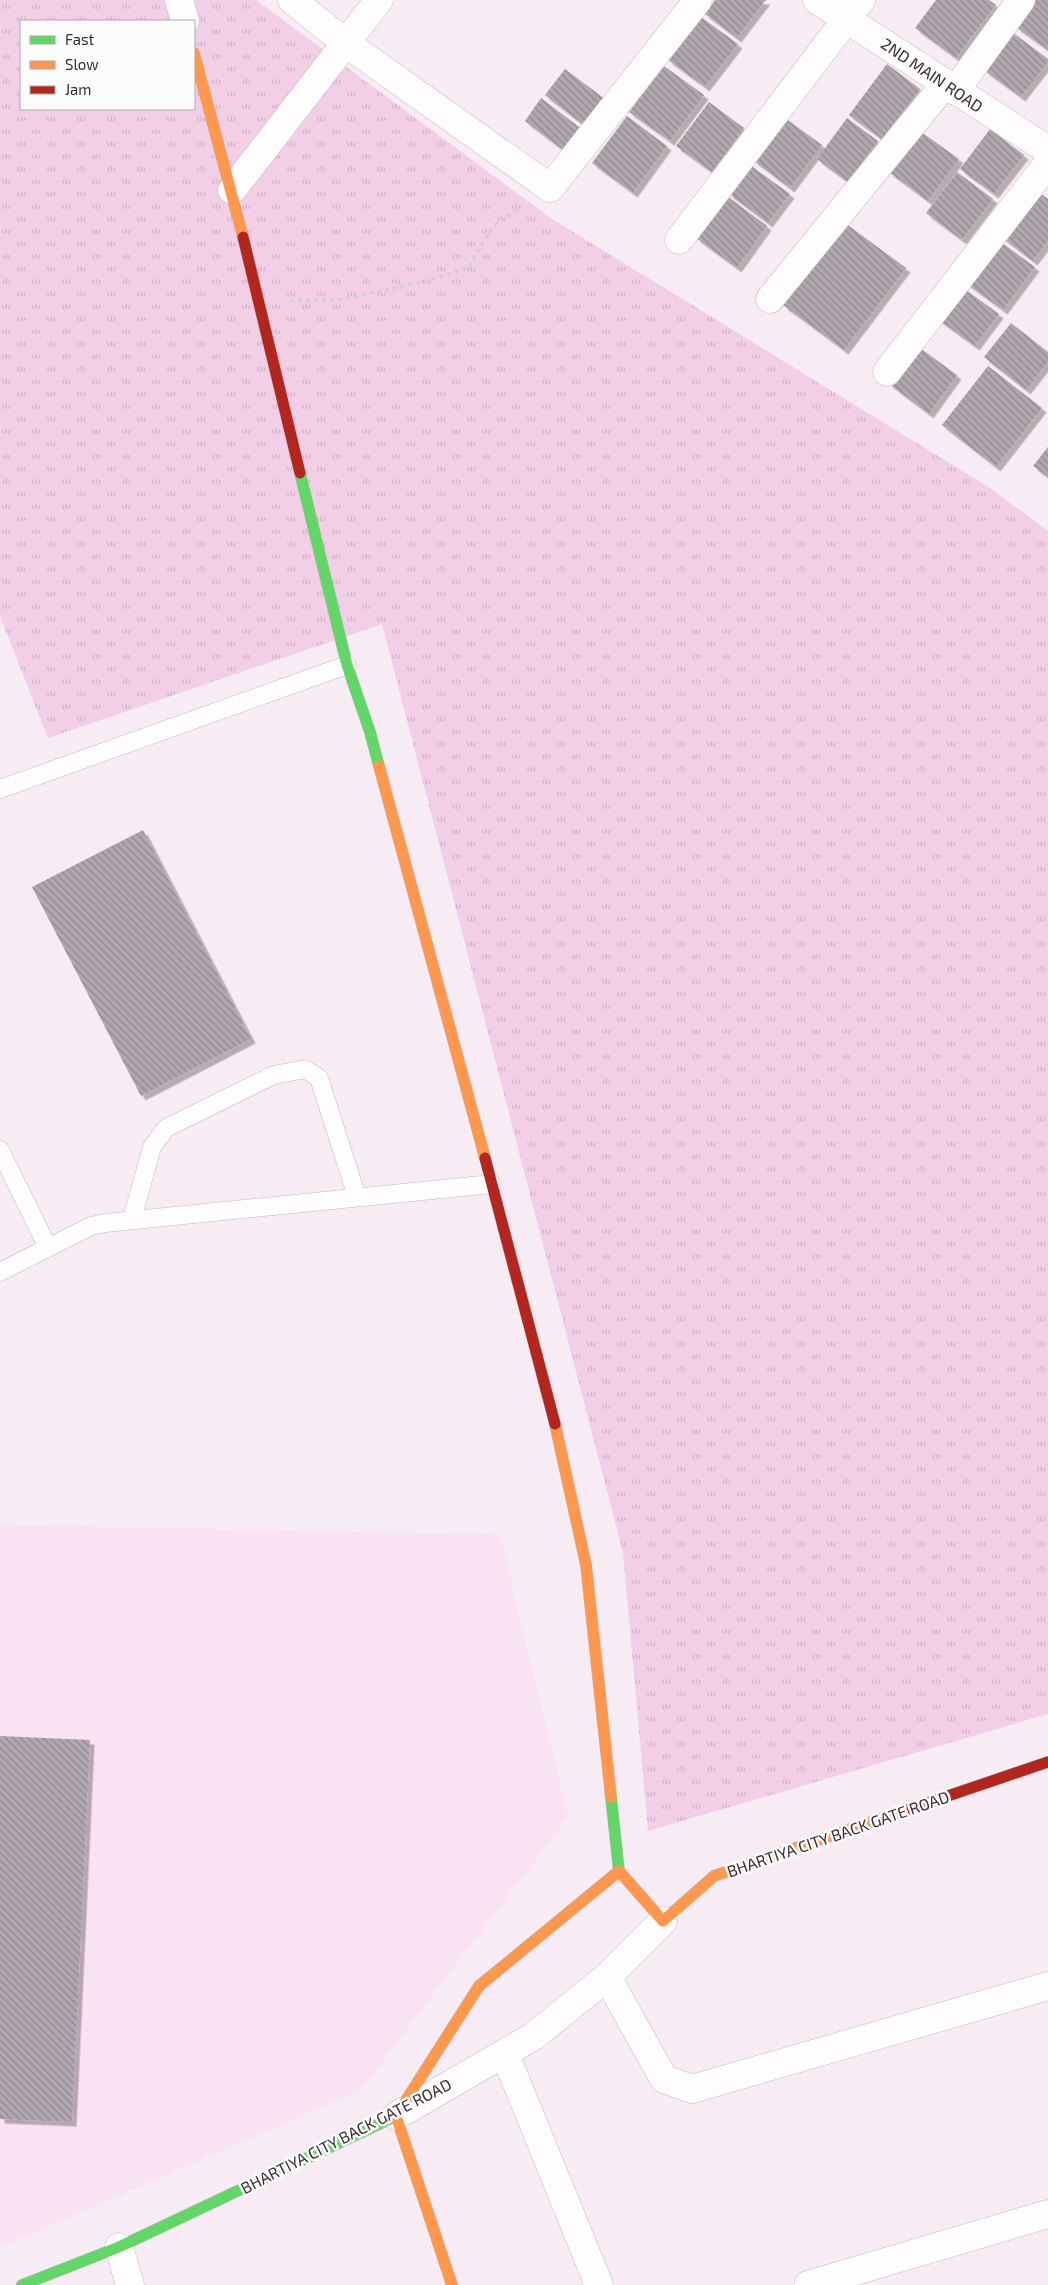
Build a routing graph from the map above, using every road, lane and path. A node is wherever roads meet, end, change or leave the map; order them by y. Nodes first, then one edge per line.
1 (179, 0) edge
2 (292, 0) edge
3 (379, 0) edge
4 (698, 0) edge
5 (817, 0) edge
6 (1021, 0) edge
7 (854, 9) edge
8 (185, 20) edge
9 (347, 44) junction
10 (195, 57) edge
11 (950, 87) junction
12 (1048, 150) edge
13 (1048, 163) edge
14 (550, 188) junction
15 (232, 190) junction
16 (679, 240) dead end
17 (770, 299) dead end
18 (259, 301) junction
19 (887, 372) dead end
20 (347, 665) junction
21 (0, 789) edge
22 (0, 1150) edge
23 (492, 1184) junction
24 (357, 1197) junction
25 (132, 1219) junction
26 (48, 1248) junction
27 (0, 1272) edge
28 (1048, 1762) edge
29 (619, 1871) junction
30 (663, 1921) junction
31 (607, 1977) junction
32 (1048, 1986) edge
33 (505, 2054) junction
34 (396, 2116) junction
35 (1048, 2214) edge
36 (119, 2247) junction
37 (22, 2285) edge
38 (130, 2285) edge
39 (452, 2285) edge
40 (599, 2285) edge
41 (808, 2285) edge

1 - 8 street
2 - 9 street
3 - 9 street
4 - 14 street
5 - 7 street, 2ND MAIN ROAD
6 - 11 street
7 - 11 street, 2ND MAIN ROAD
7 - 16 street
9 - 14 street
9 - 15 street
10 - 15 street
11 - 12 street, 2ND MAIN ROAD
11 - 17 street
13 - 19 street
14 - 18 path
15 - 18 street
18 - 20 street
20 - 21 lane
20 - 23 street
22 - 26 lane
23 - 24 lane
23 - 29 street
24 - 25 lane
24 - 25 lane
25 - 26 lane
26 - 27 lane
28 - 30 street, BHARTIYA CITY BACK GATE ROAD
29 - 30 street
29 - 34 street
30 - 31 street, BHARTIYA CITY BACK GATE ROAD
31 - 32 street
31 - 33 street, BHARTIYA CITY BACK GATE ROAD
33 - 34 street, BHARTIYA CITY BACK GATE ROAD
33 - 40 street
34 - 36 street, BHARTIYA CITY BACK GATE ROAD
34 - 39 street
35 - 41 street
36 - 37 street, BHARTIYA CITY BACK GATE ROAD
36 - 38 street

